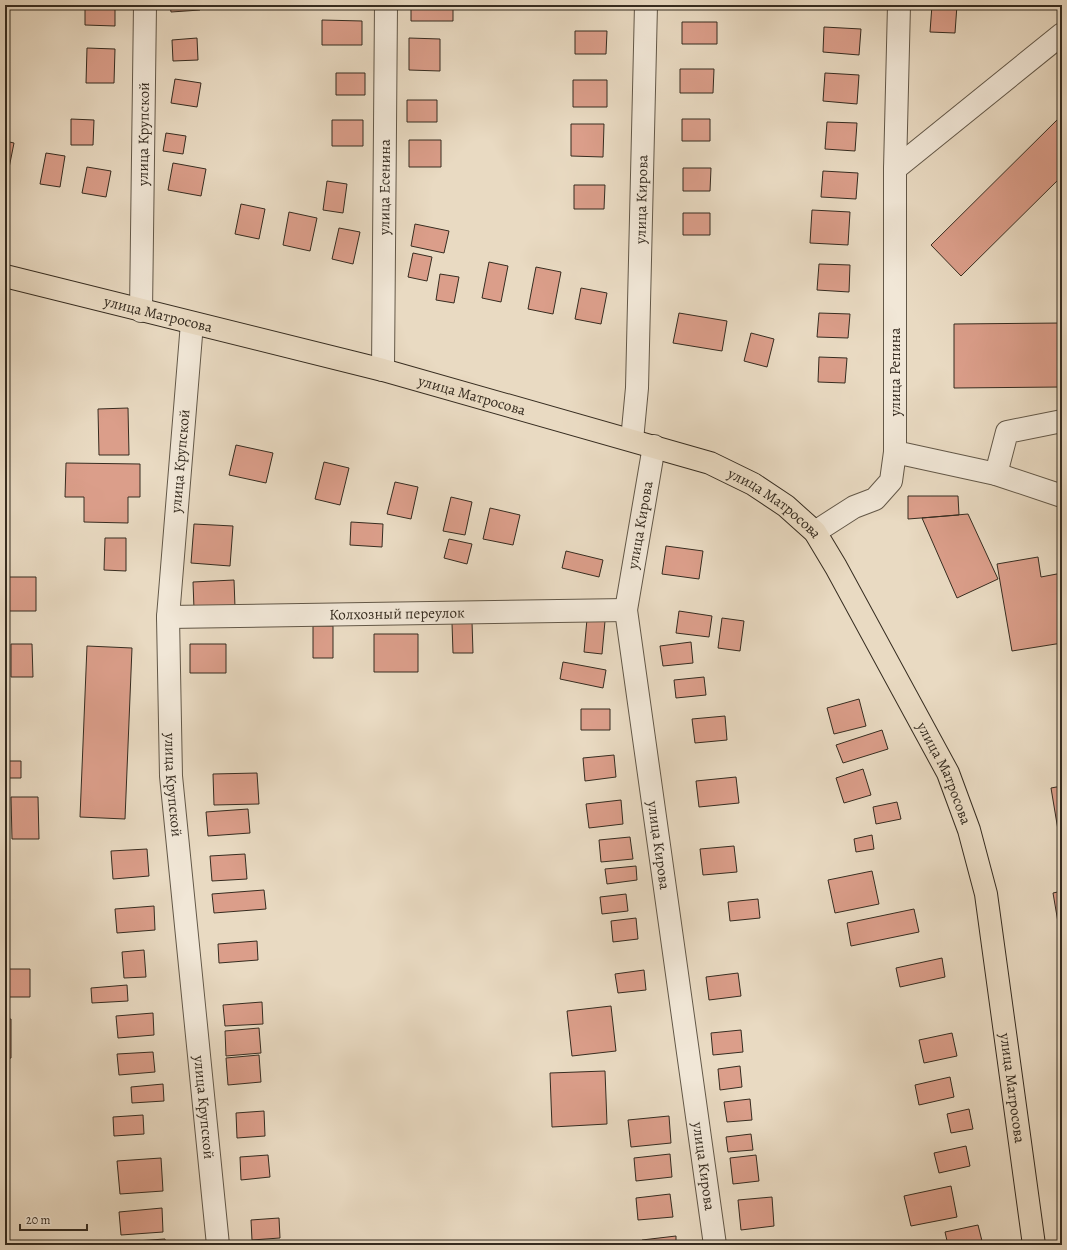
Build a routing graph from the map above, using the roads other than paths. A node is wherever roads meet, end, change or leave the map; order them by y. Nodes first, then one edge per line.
1 (146, 5) edge
2 (386, 5) edge
3 (646, 5) edge
4 (899, 5) edge
5 (1062, 34) edge
6 (895, 169) junction
7 (5, 276) edge
8 (141, 311) junction
9 (192, 323) junction
10 (383, 370) junction
11 (1062, 421) edge
12 (632, 440) junction
13 (654, 446) junction
14 (895, 452) junction
15 (996, 474) junction
16 (1062, 496) edge
17 (815, 532) junction
18 (626, 610) junction
19 (168, 617) junction
20 (218, 1245) edge
21 (715, 1245) edge
22 (1034, 1245) edge

1 - 8 street, улица Крупской
2 - 10 street, улица Есенина
3 - 12 street, улица Кирова
4 - 6 street, улица Репина
5 - 6 street
6 - 14 street, улица Репина
7 - 8 main road, улица Матросова
8 - 9 main road, улица Матросова
9 - 10 main road, улица Матросова
9 - 19 street, улица Крупской
10 - 12 main road, улица Матросова
11 - 15 street
12 - 13 main road, улица Матросова
13 - 17 main road, улица Матросова
13 - 18 street, улица Кирова
14 - 15 street
14 - 17 street, улица Репина
15 - 16 street
17 - 22 main road, улица Матросова
18 - 19 street, Колхозный переулок
18 - 21 street, улица Кирова
19 - 20 street, улица Крупской

